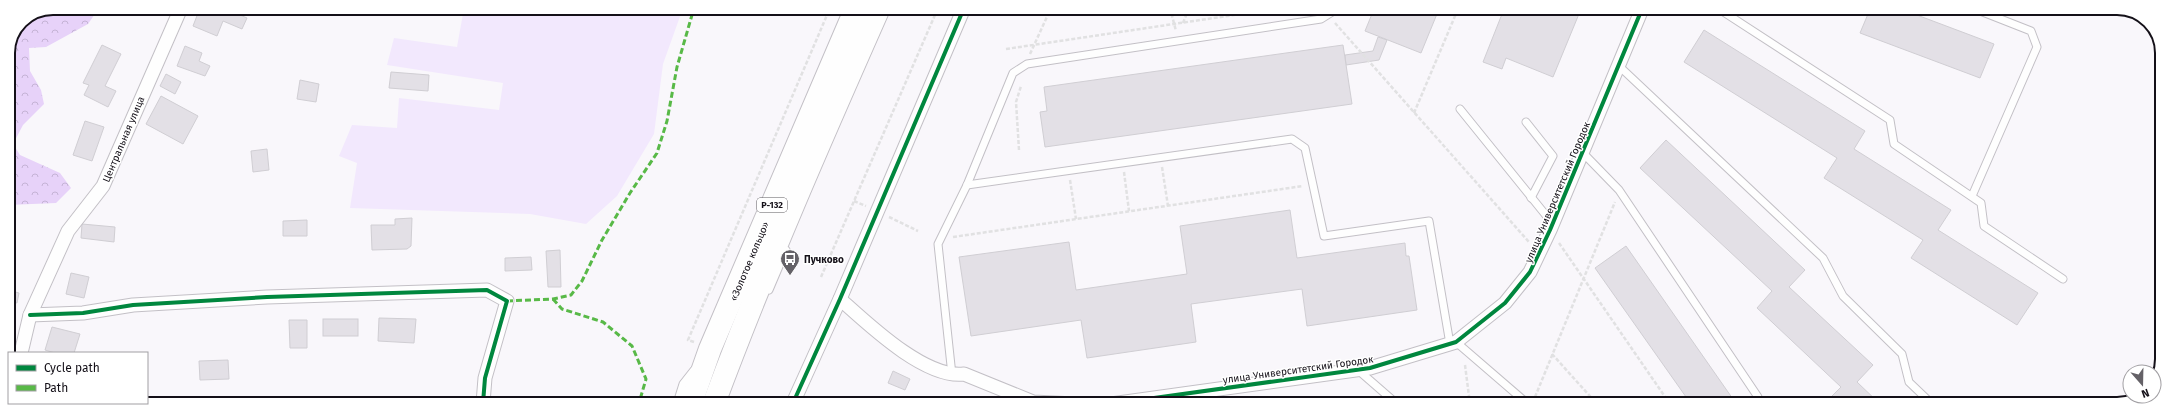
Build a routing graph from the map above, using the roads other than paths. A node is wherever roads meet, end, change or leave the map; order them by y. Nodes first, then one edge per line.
1 (178, 15) edge
2 (853, 15) edge
3 (875, 15) edge
4 (961, 15) edge
5 (1328, 15) edge
6 (1640, 15) edge
7 (1728, 15) edge
8 (1990, 15) edge
9 (1619, 66) junction
10 (1460, 109) dead end
11 (1526, 122) dead end
12 (1583, 153) junction
13 (967, 185) junction
14 (1972, 196) junction
15 (1531, 198) junction
16 (789, 212) junction
17 (1552, 227) junction
18 (2063, 280) dead end
19 (840, 299) junction
20 (749, 310) junction
21 (30, 315) junction
22 (1456, 344) junction
23 (702, 346) junction
24 (21, 352) edge
25 (1357, 370) junction
26 (952, 376) junction
27 (483, 397) edge
28 (679, 397) edge
29 (692, 397) edge
30 (716, 397) edge
31 (796, 397) edge
32 (1021, 397) edge
33 (1162, 397) edge
34 (1389, 397) edge
35 (1520, 397) edge
36 (1758, 397) edge
37 (1925, 397) edge

1 - 21 street, Центральная улица
2 - 23 highway, «Золотое кольцо» / Р-132
3 - 16 highway, Р-132
4 - 19 street
5 - 13 lane
6 - 9 street, улица Университетский Городок
7 - 14 lane
8 - 14 lane
9 - 12 street, улица Университетский Городок
9 - 37 lane
10 - 15 lane
11 - 15 lane
12 - 17 street, улица Университетский Городок
12 - 36 lane
13 - 22 lane
13 - 26 lane
14 - 18 lane
15 - 17 lane
16 - 20 highway, Р-132
16 - 20 lane
17 - 22 street, улица Университетский Городок
19 - 26 street
19 - 31 street
20 - 30 highway, «Золотое кольцо» / Р-132
21 - 24 street, Центральная улица
21 - 27 street
22 - 25 street, улица Университетский Городок
22 - 35 lane
23 - 28 lane
23 - 29 highway, «Золотое кольцо» / Р-132
25 - 33 street, улица Университетский Городок
25 - 34 lane
26 - 32 street

